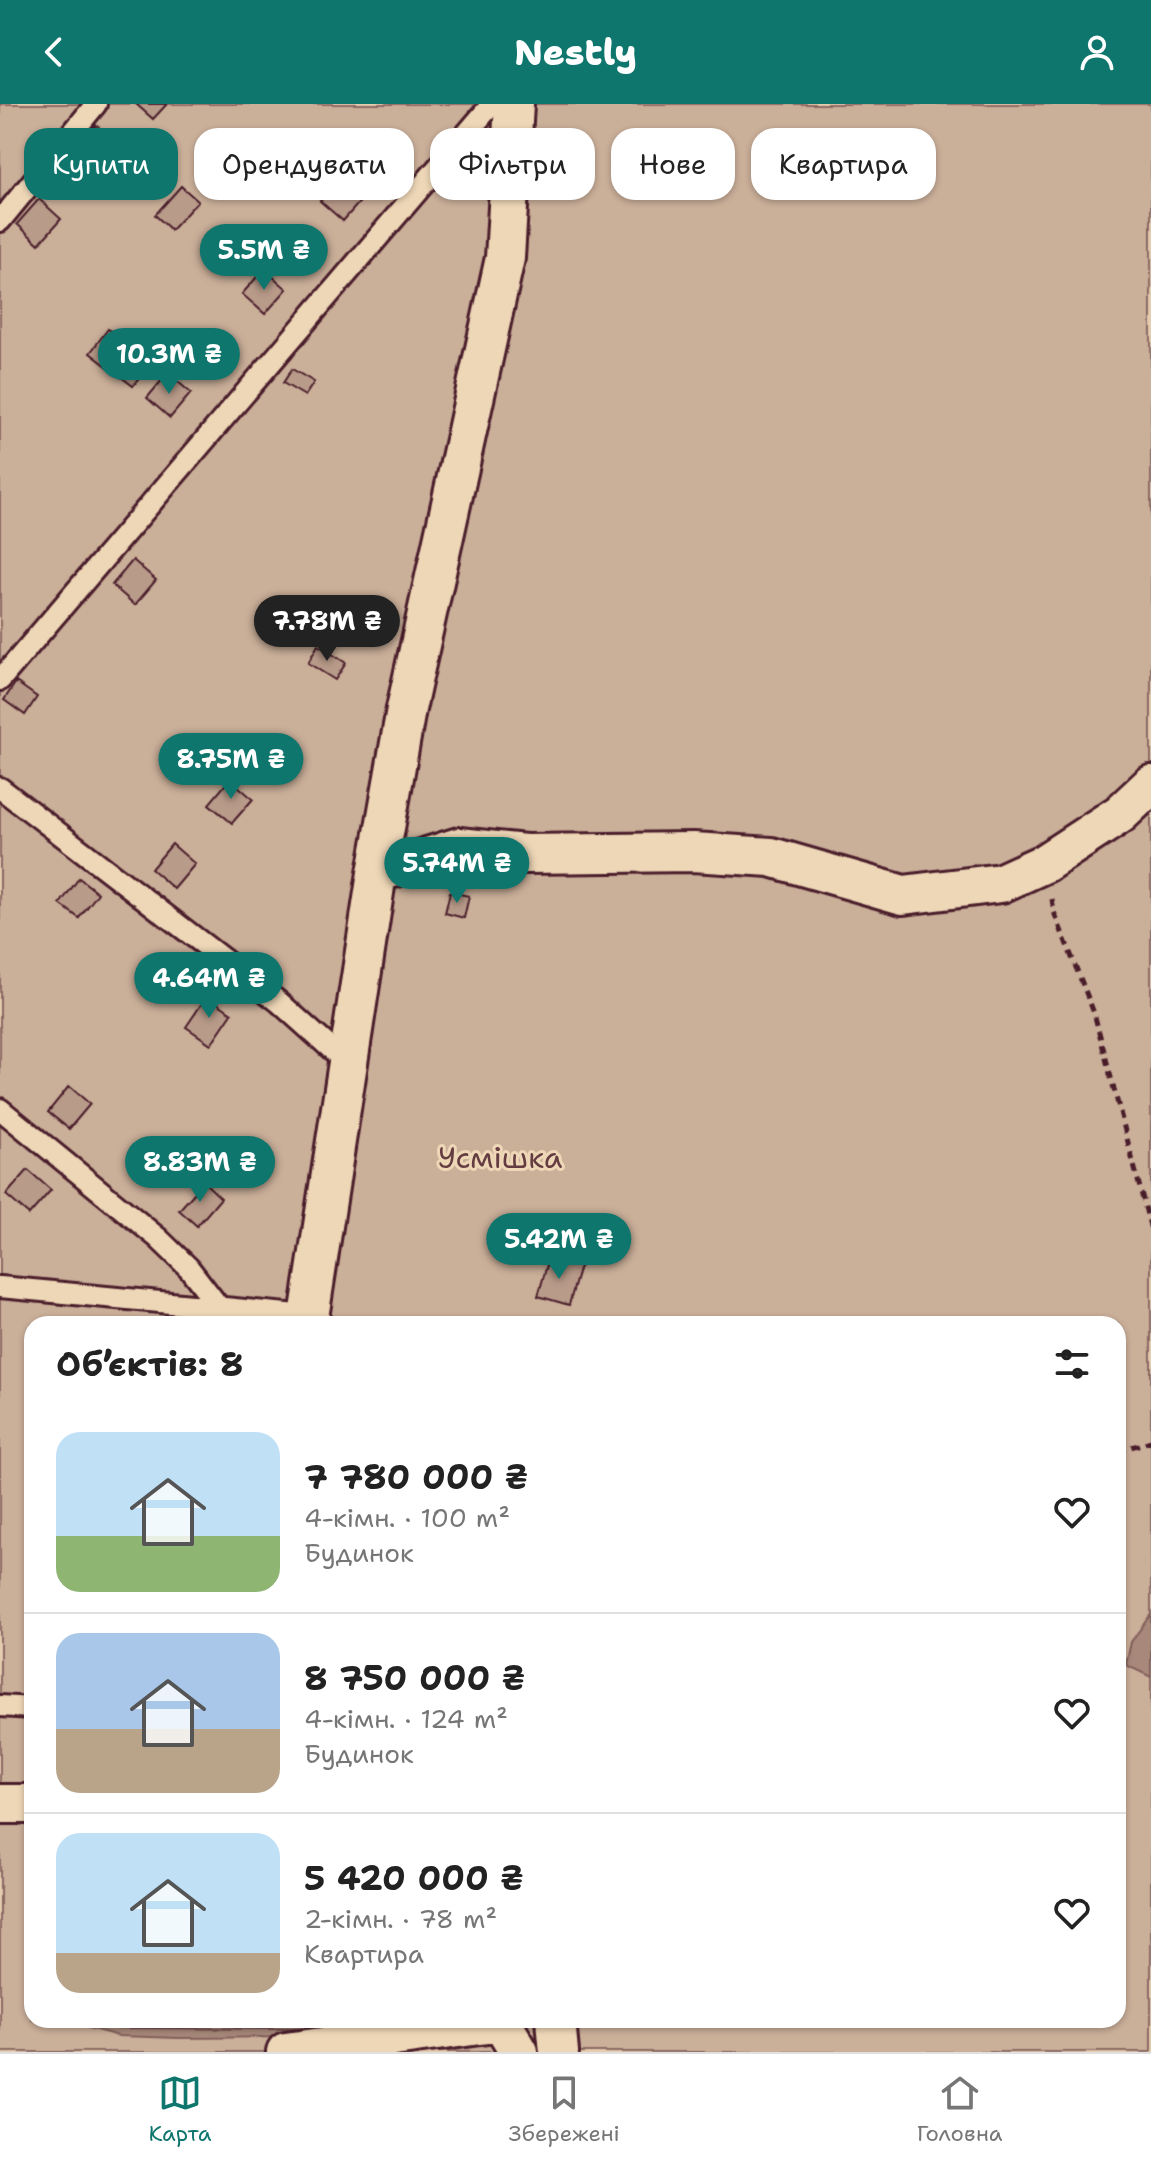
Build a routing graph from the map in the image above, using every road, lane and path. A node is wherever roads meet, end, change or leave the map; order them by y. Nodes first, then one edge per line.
1 (96, 104) edge
2 (492, 104) edge
3 (514, 104) edge
4 (0, 221) edge
5 (0, 680) edge
6 (1151, 785) edge
7 (0, 788) edge
8 (1045, 863) junction
9 (377, 873) junction
10 (347, 1063) junction
11 (0, 1109) edge
12 (1151, 1230) edge
13 (0, 1287) edge
14 (219, 1307) junction
15 (281, 1316) edge
16 (309, 1316) edge
17 (1151, 1441) edge
18 (1126, 1449) edge
19 (0, 1706) edge
20 (24, 1708) edge
21 (0, 1804) edge
22 (24, 1804) edge
23 (557, 2028) edge
24 (507, 2031) edge
25 (286, 2052) edge
26 (559, 2052) edge

1 - 4 lane
2 - 5 lane
3 - 9 street
6 - 8 street
7 - 10 lane
8 - 9 street
8 - 12 path
9 - 10 street
10 - 16 street
11 - 14 lane
13 - 14 lane
14 - 15 lane
17 - 18 path
19 - 20 lane
21 - 22 street
23 - 26 street
24 - 25 street

